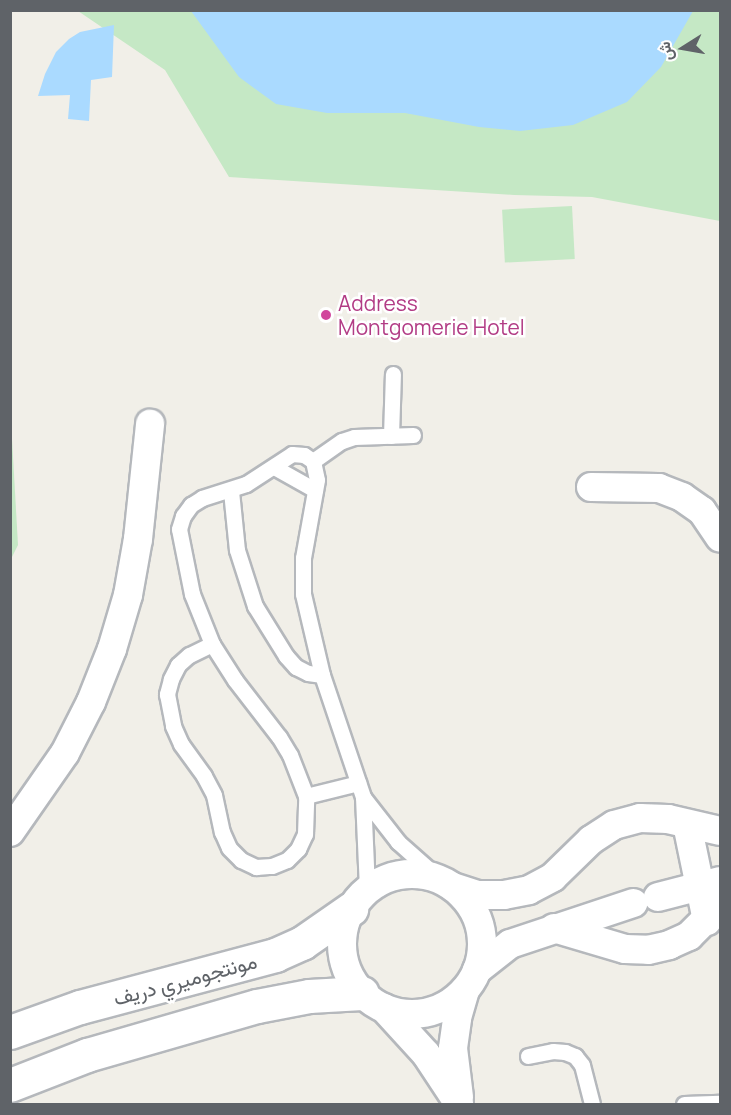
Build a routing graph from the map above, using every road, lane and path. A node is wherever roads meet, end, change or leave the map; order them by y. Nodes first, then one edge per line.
1 (393, 374) dead end
2 (150, 424) dead end
3 (413, 435) dead end
4 (391, 436) junction
5 (313, 461) junction
6 (274, 467) junction
7 (591, 487) dead end
8 (231, 490) junction
9 (315, 490) junction
10 (720, 538) edge
11 (212, 644) junction
12 (322, 675) junction
13 (360, 790) junction
14 (306, 796) junction
15 (687, 824) junction
16 (10, 831) edge
17 (720, 831) edge
18 (447, 883) junction
19 (710, 884) edge
20 (359, 899) junction
21 (714, 913) edge
22 (554, 928) junction
23 (471, 980) junction
24 (373, 1000) junction
25 (10, 1032) edge
26 (528, 1056) dead end
27 (10, 1085) edge
28 (720, 1103) edge
29 (460, 1104) edge
30 (592, 1104) edge
31 (684, 1104) edge

1 - 4 lane
2 - 16 street
3 - 4 lane
4 - 5 lane
5 - 6 lane
5 - 9 lane
6 - 8 lane
6 - 9 lane
7 - 10 street
8 - 11 lane
8 - 12 lane
9 - 12 lane
11 - 14 lane
11 - 14 lane
12 - 13 lane
13 - 14 lane
13 - 18 lane
13 - 20 lane
15 - 17 street
15 - 18 street
15 - 19 street
18 - 20 street
18 - 23 street
19 - 21 street
19 - 22 street
20 - 24 street
20 - 25 street, مونتجوميري دريف
21 - 22 street
22 - 23 street
23 - 24 street
23 - 29 street
24 - 27 street
24 - 29 street
26 - 30 lane
28 - 31 lane

